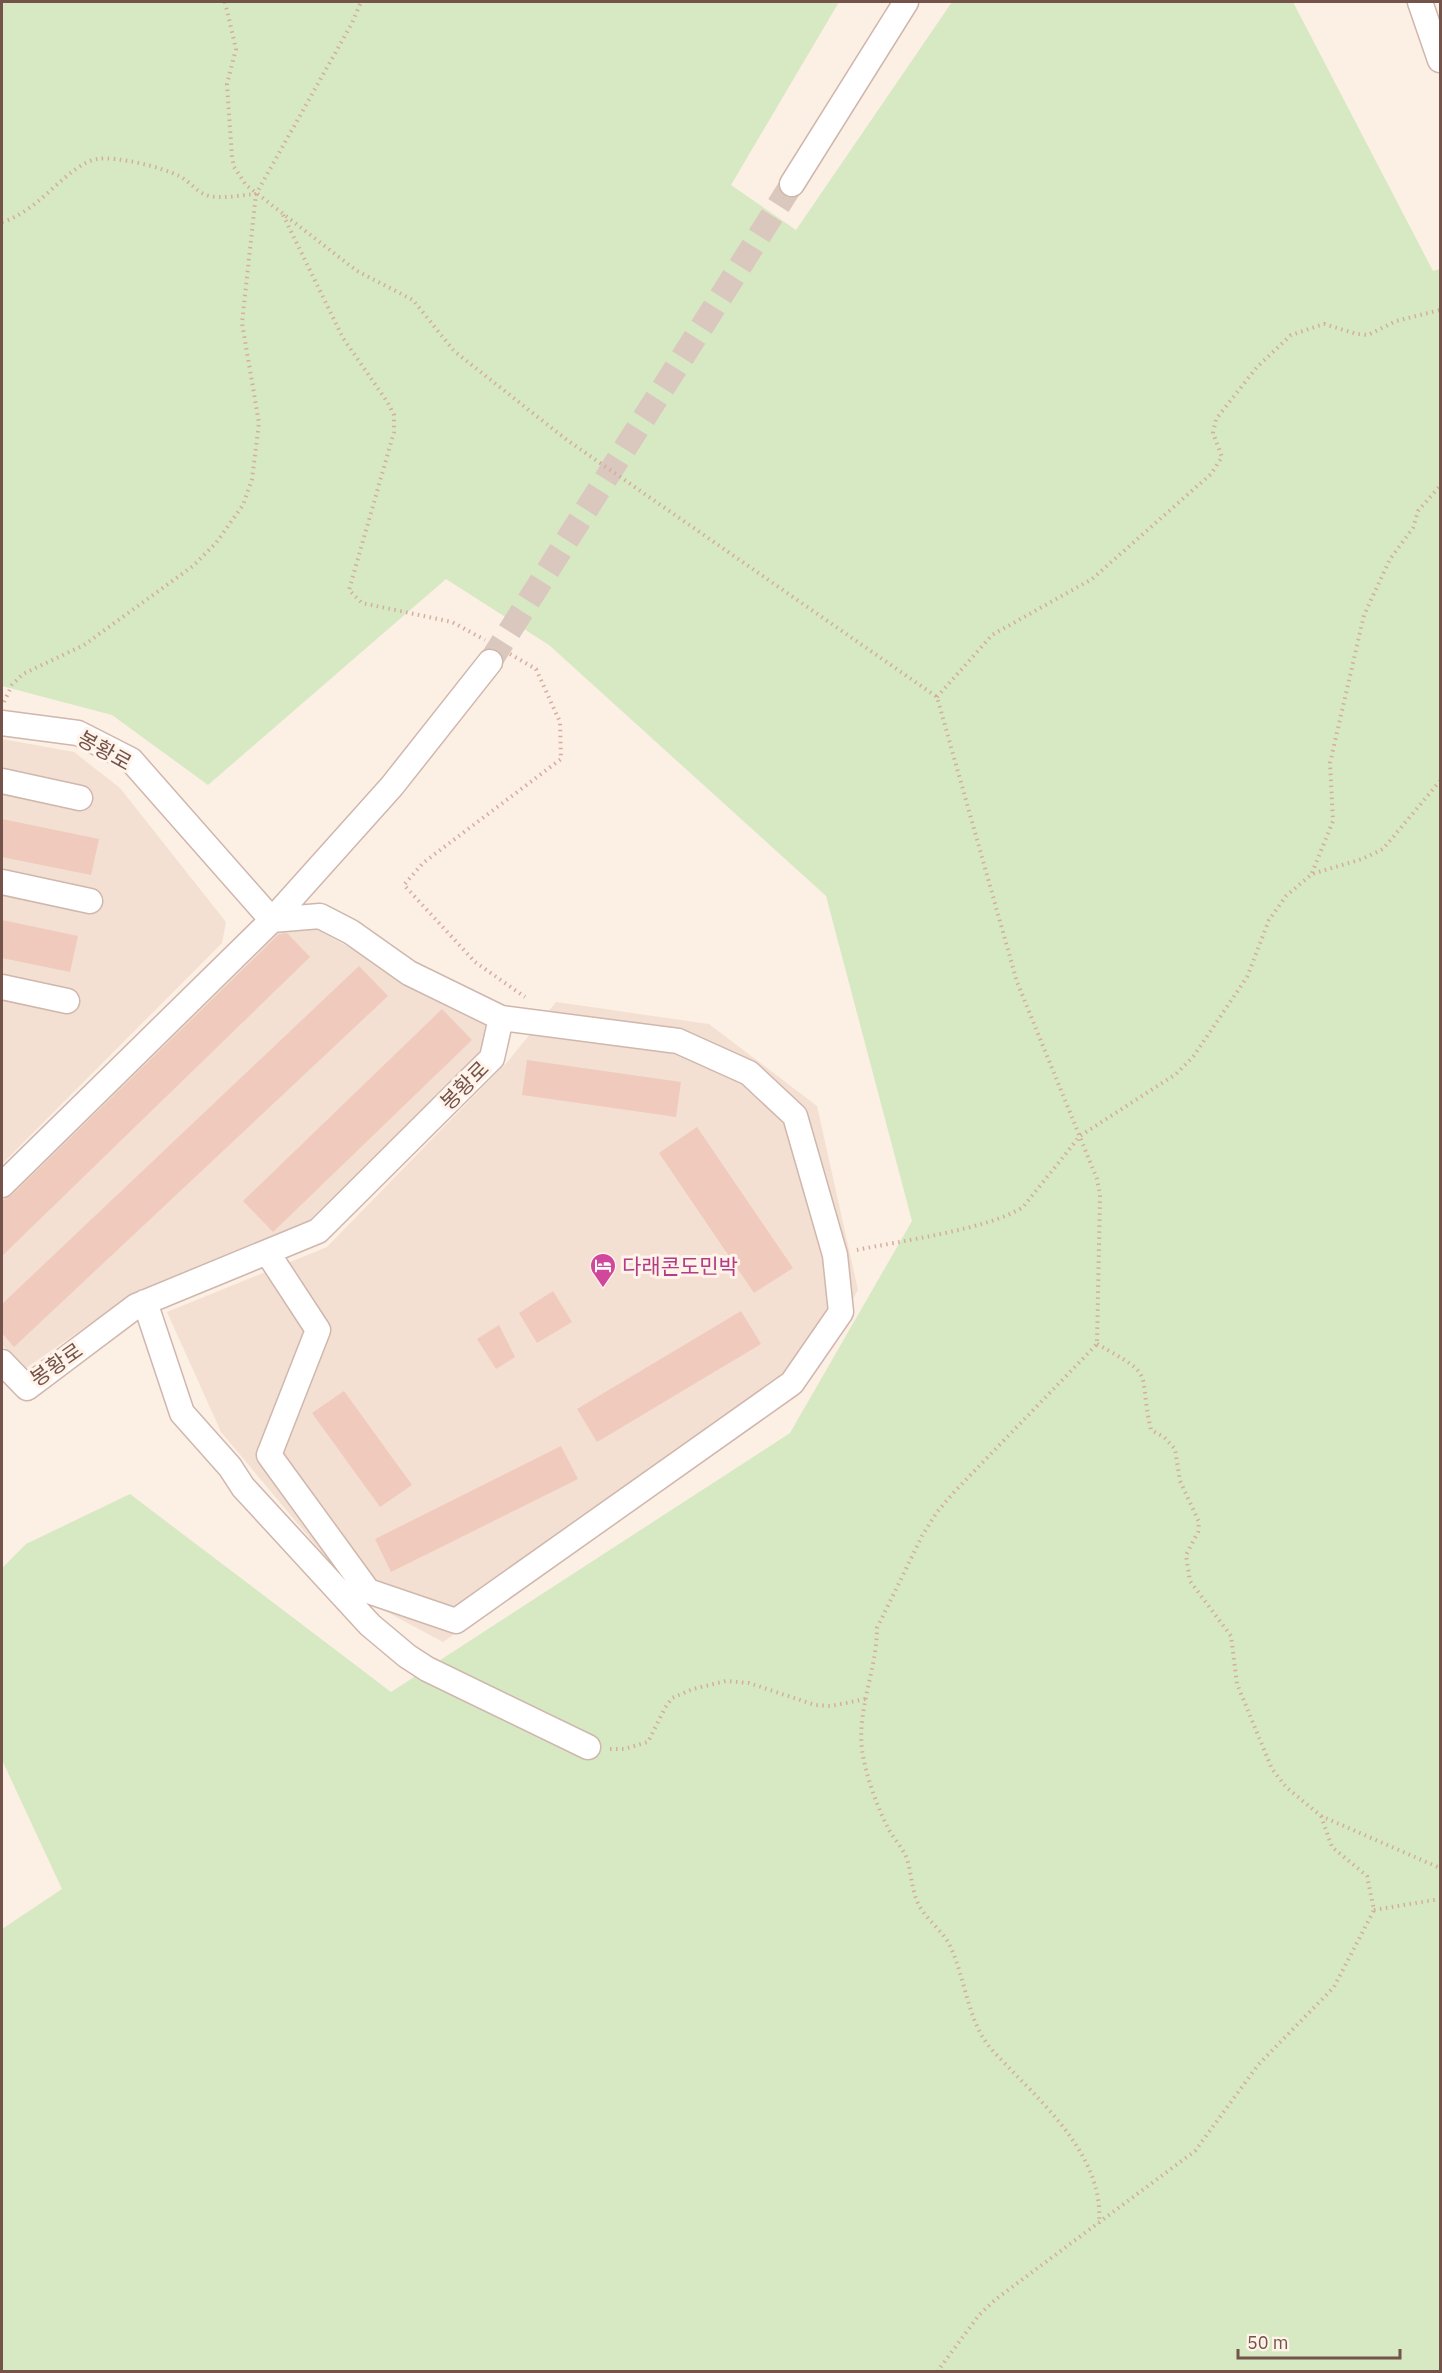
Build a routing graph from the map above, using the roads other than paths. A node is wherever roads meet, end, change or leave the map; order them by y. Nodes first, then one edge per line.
1 (906, 2) edge
2 (1420, 2) edge
3 (1440, 60) edge
4 (792, 184) tunnel mouth
5 (496, 653) tunnel mouth
6 (2, 724) edge
7 (2, 781) edge
8 (80, 798) dead end
9 (2, 882) edge
10 (90, 901) dead end
11 (272, 920) junction
12 (2, 987) edge
13 (67, 1001) dead end
14 (501, 1018) junction
15 (2, 1185) edge
16 (267, 1252) junction
17 (145, 1302) junction
18 (2, 1362) edge
19 (588, 1747) road end

1 - 4 street
2 - 3 street
5 - 11 street
6 - 11 street, 봉황로
7 - 8 street
9 - 10 street
11 - 14 street
11 - 15 street
12 - 13 street
14 - 16 street, 봉황로
14 - 16 street
16 - 17 street, 봉황로
17 - 18 street, 봉황로
17 - 19 street

